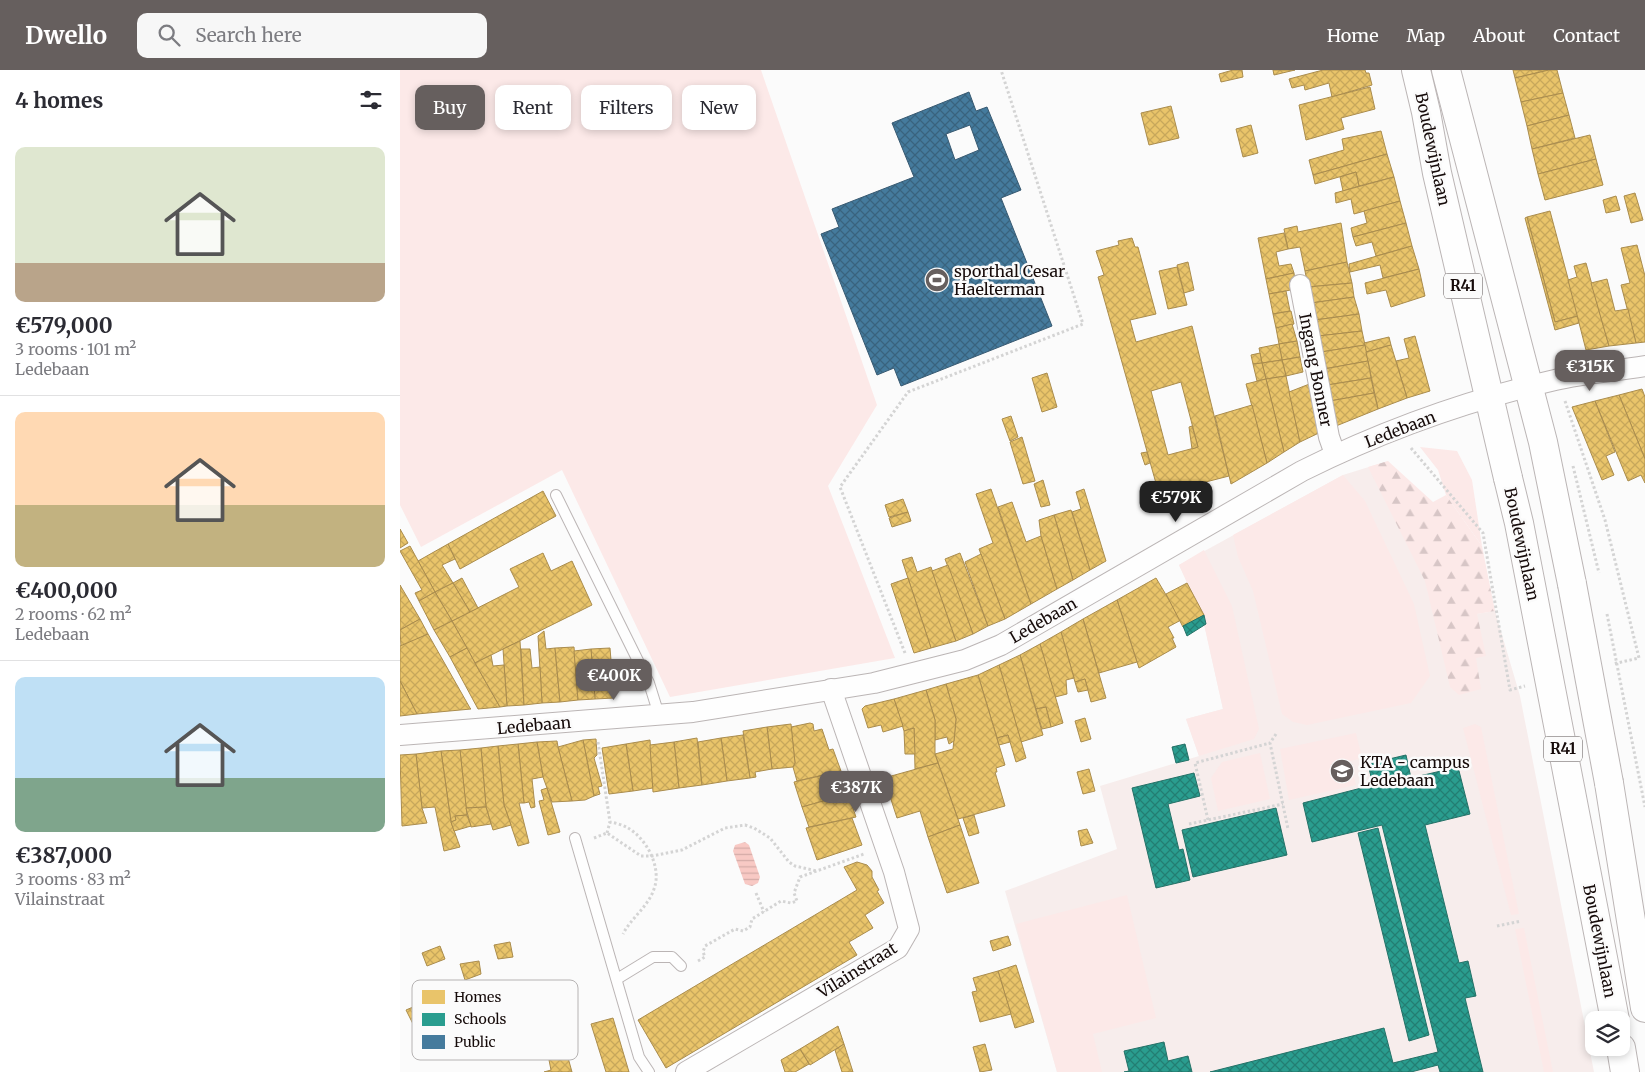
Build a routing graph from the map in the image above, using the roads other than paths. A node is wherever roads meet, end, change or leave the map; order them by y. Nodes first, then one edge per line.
1 (1416, 70) edge
2 (1446, 70) edge
3 (1300, 285) dead end
4 (1645, 366) edge
5 (1529, 387) junction
6 (1490, 399) junction
7 (1335, 454) junction
8 (556, 495) dead end
9 (831, 689) junction
10 (659, 715) junction
11 (400, 736) edge
12 (576, 840) road end
13 (681, 966) dead end
14 (617, 979) junction
15 (1645, 1008) edge
16 (1613, 1011) edge
17 (1622, 1056) edge
18 (649, 1072) edge
19 (686, 1072) edge
20 (1625, 1072) edge

1 - 6 main road, Boudewijnlaan / R41
2 - 5 main road, Boudewijnlaan / R41
3 - 7 street, Ingang Bonner
4 - 5 street, Ledebaan
5 - 6 street, Ledebaan
5 - 15 main road, Boudewijnlaan / R41, bridge
6 - 7 street, Ledebaan
6 - 16 main road, Boudewijnlaan / R41, bridge
7 - 9 street, Ledebaan
8 - 10 lane
9 - 10 street, Ledebaan
9 - 19 street, Vilainstraat
10 - 11 street, Ledebaan
12 - 14 lane
13 - 14 lane
14 - 18 lane
17 - 20 main road

